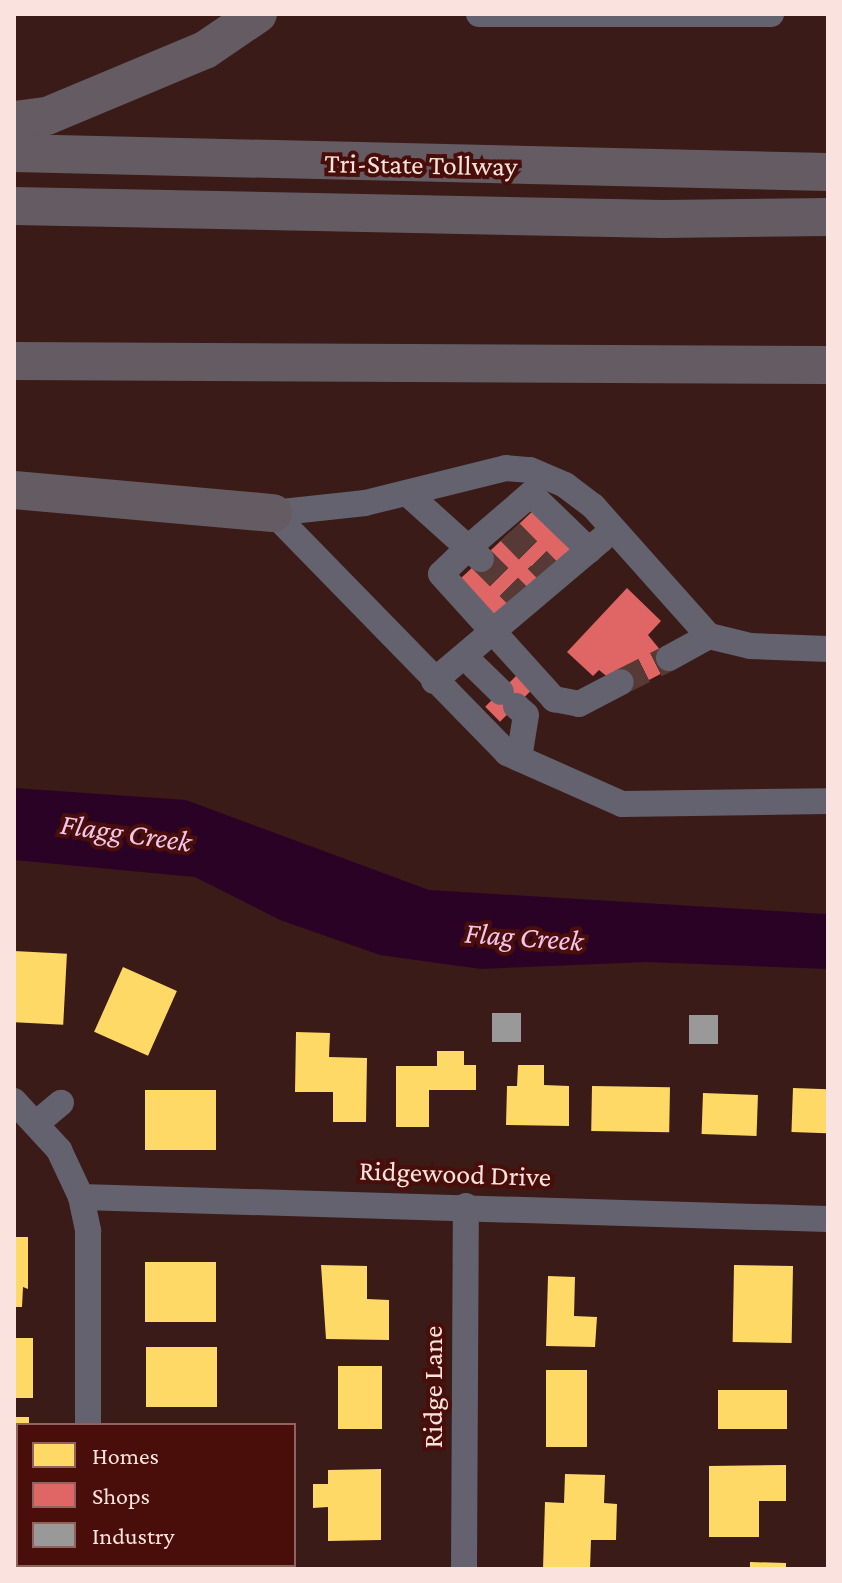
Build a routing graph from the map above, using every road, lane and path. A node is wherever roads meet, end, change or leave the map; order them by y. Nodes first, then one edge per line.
1 (258, 14) edge
2 (479, 14) edge
3 (771, 14) edge
4 (14, 120) edge
5 (14, 153) edge
6 (828, 172) edge
7 (14, 206) edge
8 (828, 217) edge
9 (14, 361) edge
10 (828, 365) edge
11 (14, 490) edge
12 (407, 493) junction
13 (273, 513) junction
14 (613, 529) junction
15 (589, 550) junction
16 (475, 554) junction
17 (494, 634) junction
18 (709, 636) junction
19 (828, 649) edge
20 (465, 657) junction
21 (669, 658) tunnel mouth
22 (434, 681) junction
23 (621, 682) tunnel mouth
24 (519, 758) junction
25 (828, 801) edge
26 (14, 1101) edge
27 (61, 1103) dead end
28 (38, 1122) junction
29 (81, 1197) junction
30 (466, 1206) junction
31 (828, 1219) edge
32 (88, 1423) edge
33 (464, 1569) edge

1 - 4 highway
2 - 3 street
5 - 6 highway, Tri-State Tollway
7 - 8 highway, Tri-State Tollway
9 - 10 highway
11 - 13 highway
12 - 13 street
12 - 14 street
12 - 16 street
13 - 22 street
14 - 15 street
14 - 18 street
15 - 16 street
15 - 17 street
16 - 17 street
17 - 20 street
17 - 23 street
18 - 19 street
18 - 21 street
20 - 22 street
20 - 24 street
22 - 24 street
24 - 25 street
26 - 28 street
27 - 28 street
28 - 29 street
29 - 30 street, Ridgewood Drive
29 - 32 street
30 - 31 street, Ridgewood Drive
30 - 33 street, Ridge Lane

